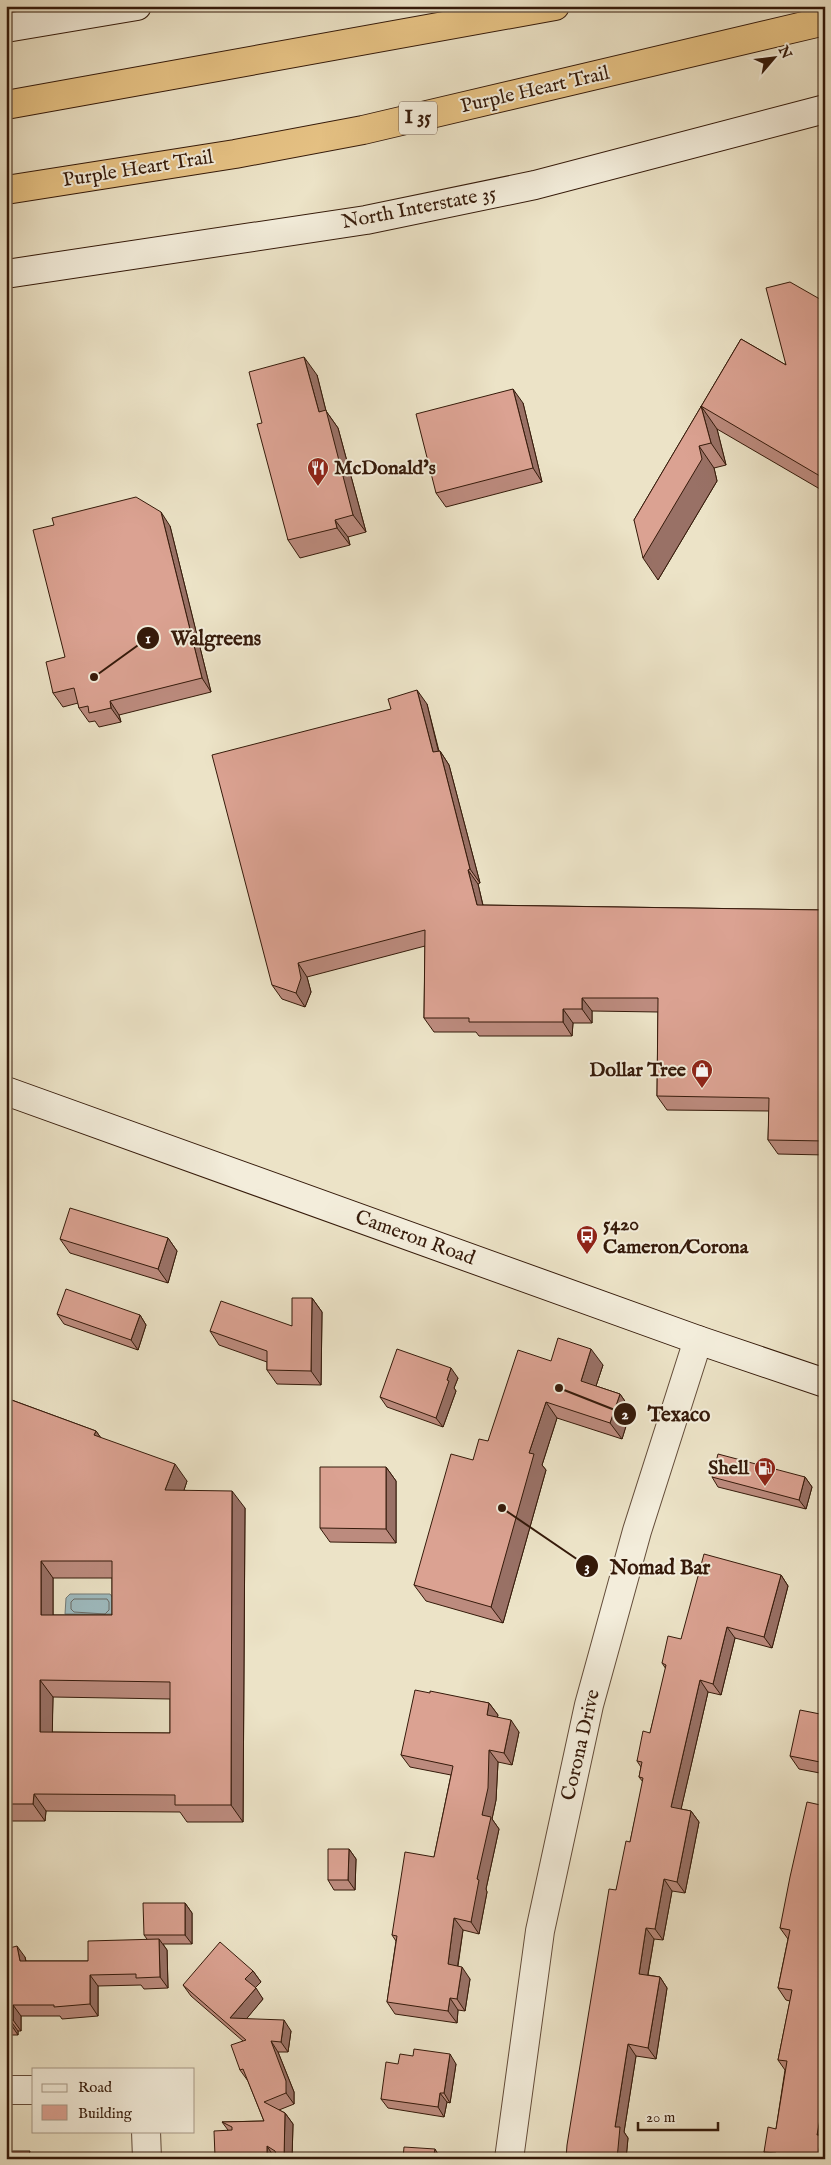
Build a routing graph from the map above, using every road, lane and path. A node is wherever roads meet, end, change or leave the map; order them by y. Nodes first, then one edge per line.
1 (137, 6) edge
2 (555, 6) edge
3 (825, 20) edge
4 (6, 28) edge
5 (6, 105) edge
6 (825, 109) edge
7 (6, 190) edge
8 (6, 274) edge
9 (6, 1091) edge
10 (698, 1340) junction
11 (825, 1383) edge
12 (6, 2090) edge
13 (32, 2090) edge
14 (146, 2132) edge
15 (147, 2159) edge
16 (509, 2159) edge

1 - 4 main road
2 - 5 highway
3 - 7 highway, Purple Heart Trail / I 35
6 - 8 main road, North Interstate 35
9 - 10 main road, Cameron Road
10 - 11 main road, Cameron Road
10 - 16 main road, Corona Drive
12 - 13 main road
14 - 15 main road

